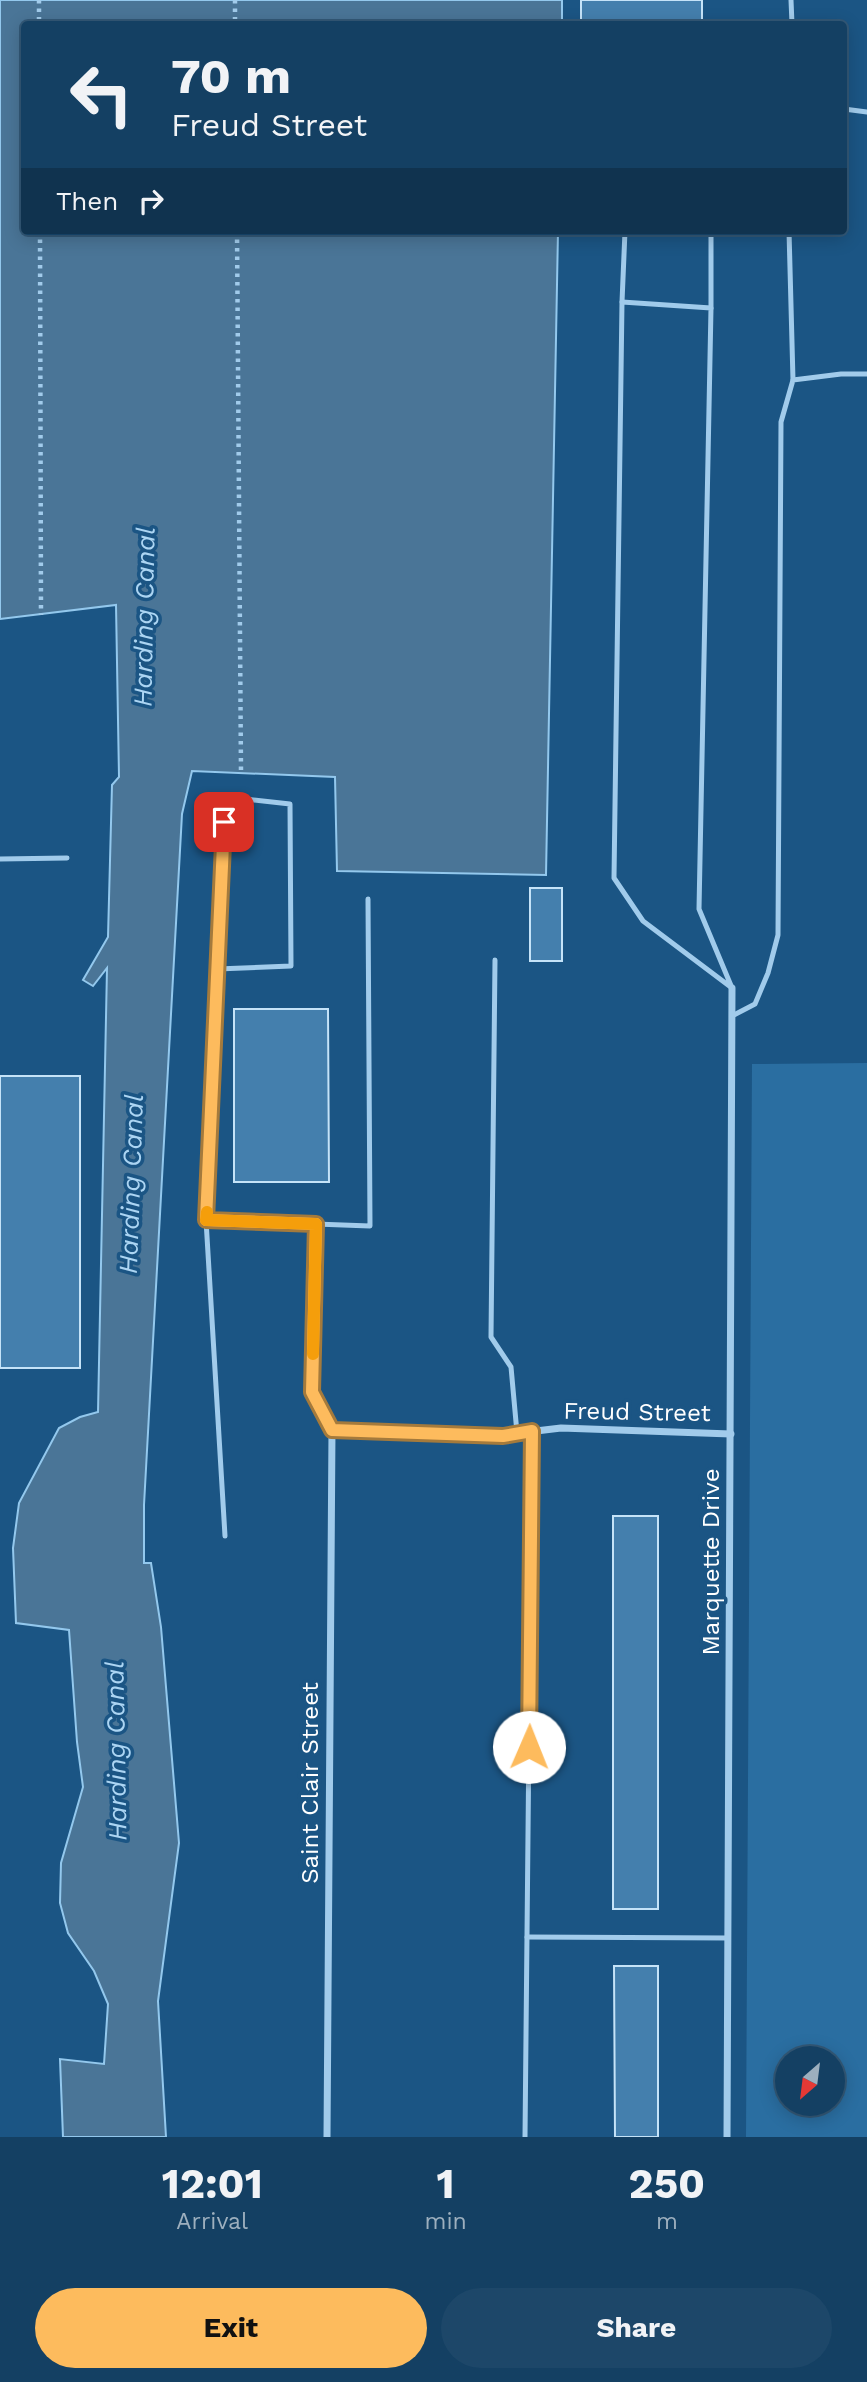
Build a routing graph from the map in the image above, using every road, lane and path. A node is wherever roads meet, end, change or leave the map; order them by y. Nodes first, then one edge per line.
1 (39, 0) edge
2 (235, 0) edge
3 (791, 0) edge
4 (39, 21) edge
5 (235, 21) edge
6 (792, 21) edge
7 (847, 109) edge
8 (867, 111) edge
9 (40, 235) edge
10 (237, 235) edge
11 (625, 235) edge
12 (710, 235) edge
13 (789, 235) edge
14 (622, 302) junction
15 (711, 308) junction
16 (867, 374) edge
17 (793, 380) junction
18 (41, 615) dead end
19 (241, 771) dead end
20 (67, 858) dead end
21 (0, 859) edge
22 (368, 899) dead end
23 (495, 960) dead end
24 (217, 969) junction
25 (732, 988) junction
26 (732, 1016) junction
27 (206, 1220) junction
28 (316, 1224) junction
29 (332, 1430) junction
30 (532, 1431) junction
31 (517, 1433) junction
32 (731, 1434) junction
33 (225, 1535) dead end
34 (527, 1937) junction
35 (728, 1938) junction
36 (327, 2137) edge
37 (525, 2137) edge
38 (727, 2137) edge

1 - 4 path
2 - 5 path
3 - 6 lane
7 - 8 lane
9 - 18 path
10 - 19 path
11 - 14 lane
12 - 15 lane
13 - 17 lane
14 - 15 lane
14 - 25 lane
15 - 25 lane
16 - 17 lane
17 - 26 lane
20 - 21 lane
22 - 28 lane
23 - 31 lane
24 - 24 lane
24 - 27 lane
25 - 26 street, Marquette Drive
26 - 32 street, Marquette Drive
27 - 28 lane
27 - 33 lane
28 - 29 lane
29 - 31 street, Freud Street
29 - 36 street, Saint Clair Street
30 - 31 street, Freud Street
30 - 32 street, Freud Street
30 - 34 lane
32 - 35 street, Marquette Drive
34 - 35 lane
34 - 37 lane
35 - 38 street, Marquette Drive

